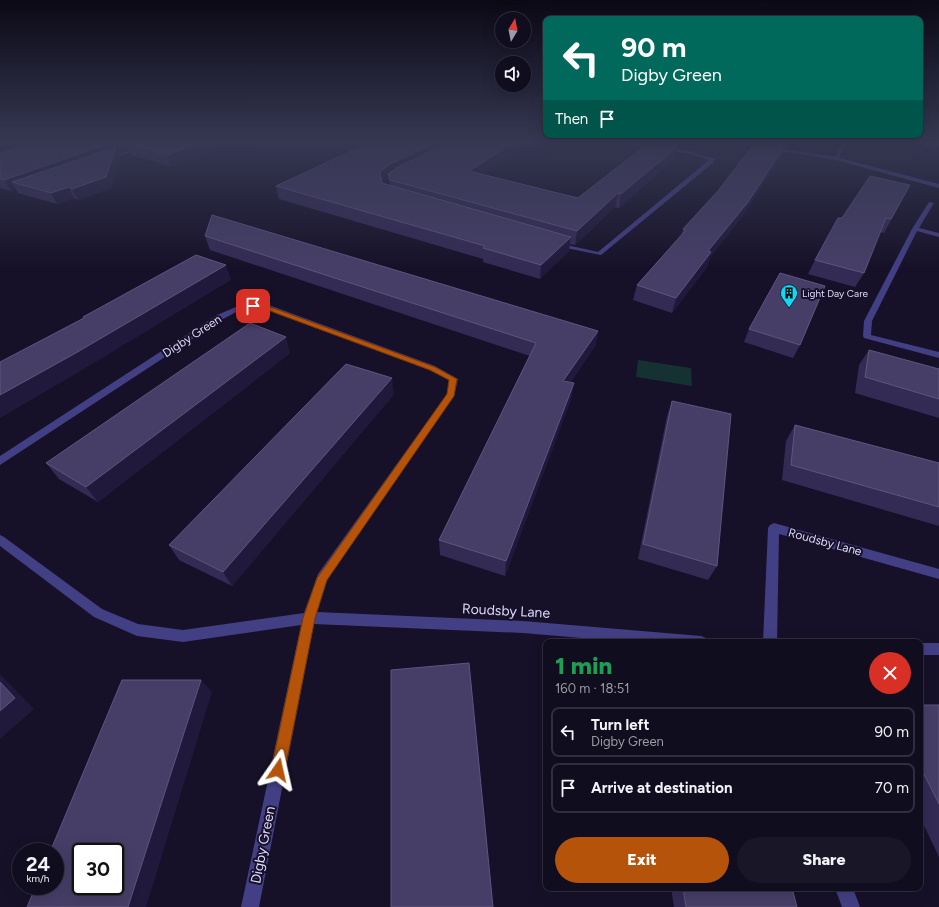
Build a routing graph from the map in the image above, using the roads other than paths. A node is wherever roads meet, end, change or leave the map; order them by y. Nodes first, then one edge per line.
1 (686, 183) edge
2 (931, 202) dead end
3 (915, 229) junction
4 (939, 235) edge
5 (550, 243) edge
6 (939, 355) edge
7 (0, 461) edge
8 (0, 540) edge
9 (939, 574) edge
10 (309, 618) junction
11 (665, 639) edge
12 (770, 639) edge
13 (923, 649) edge
14 (939, 649) edge
15 (845, 891) edge
16 (250, 907) edge
17 (851, 907) edge

1 - 5 street
2 - 3 street
3 - 4 street
3 - 6 street
7 - 10 street, Digby Green
8 - 10 street
9 - 12 street, Roudsby Lane
10 - 11 street, Roudsby Lane
10 - 16 street, Digby Green
13 - 14 street
15 - 17 street

